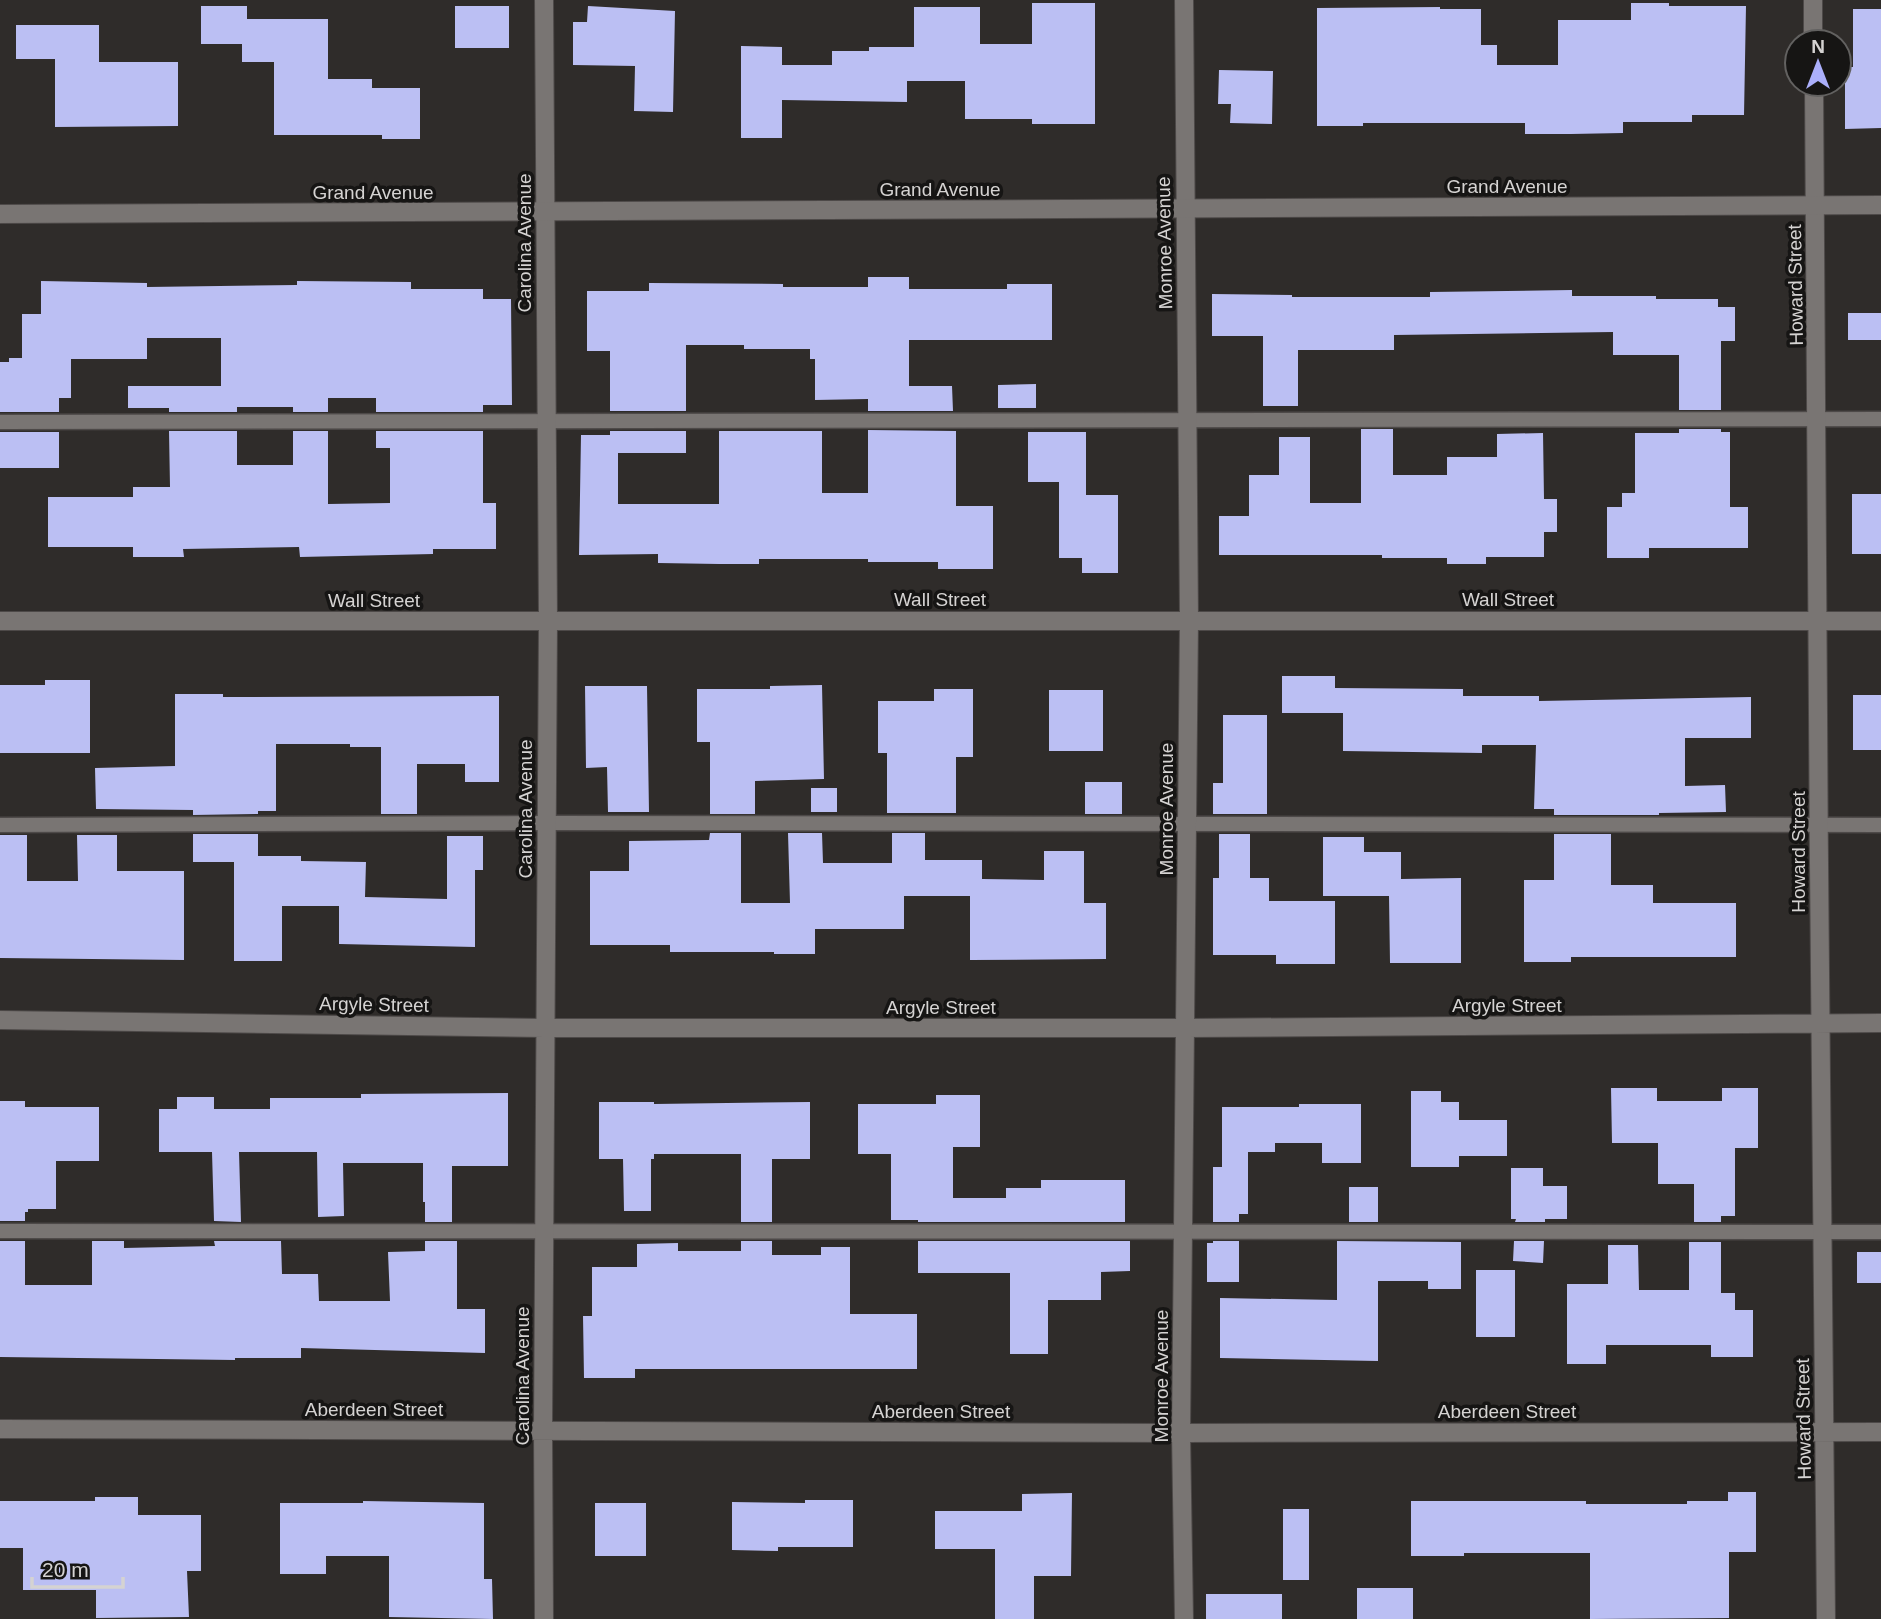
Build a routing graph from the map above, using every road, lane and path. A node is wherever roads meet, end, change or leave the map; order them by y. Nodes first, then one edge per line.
1 (544, 0) edge
2 (1184, 0) edge
3 (1813, 0) edge
4 (1813, 28) edge
5 (1814, 98) edge
6 (1815, 205) junction
7 (1881, 205) edge
8 (1184, 209) junction
9 (544, 212) junction
10 (0, 214) edge
11 (1186, 418) junction
12 (546, 419) junction
13 (1817, 419) junction
14 (1881, 419) edge
15 (0, 422) edge
16 (1188, 620) junction
17 (0, 621) edge
18 (548, 621) junction
19 (1819, 621) junction
20 (1881, 621) edge
21 (546, 822) junction
22 (0, 825) edge
23 (1187, 825) junction
24 (1819, 825) junction
25 (1881, 825) edge
26 (0, 1020) edge
27 (1820, 1023) junction
28 (1881, 1023) edge
29 (545, 1028) junction
30 (1185, 1028) junction
31 (0, 1231) edge
32 (1183, 1231) junction
33 (544, 1232) junction
34 (1822, 1232) junction
35 (1881, 1232) edge
36 (0, 1429) edge
37 (543, 1430) junction
38 (1824, 1432) junction
39 (1881, 1432) edge
40 (1181, 1433) junction
41 (544, 1619) edge
42 (1184, 1619) edge
43 (1826, 1619) edge

1 - 9 street, Carolina Avenue
2 - 8 street, Monroe Avenue
3 - 4 street
5 - 6 street, Howard Street
6 - 7 street, Grand Avenue
6 - 8 street, Grand Avenue
6 - 13 street, Howard Street
8 - 9 street, Grand Avenue
8 - 11 street, Monroe Avenue
9 - 10 street, Grand Avenue
9 - 12 street, Carolina Avenue
11 - 12 lane
11 - 13 lane
11 - 16 street, Monroe Avenue
12 - 15 lane
12 - 18 street, Carolina Avenue
13 - 14 lane
13 - 19 street, Howard Street
16 - 18 street, Wall Street
16 - 19 street, Wall Street
16 - 23 street, Monroe Avenue
17 - 18 street, Wall Street
18 - 21 street, Carolina Avenue
19 - 20 street, Wall Street
19 - 24 street, Howard Street
21 - 22 lane
21 - 23 lane
21 - 29 street, Carolina Avenue
23 - 24 lane
23 - 30 street, Monroe Avenue
24 - 25 lane
24 - 27 street, Howard Street
26 - 29 street, Argyle Street
27 - 28 street, Argyle Street
27 - 30 street, Argyle Street
27 - 34 street, Howard Street
29 - 30 street, Argyle Street
29 - 33 street, Carolina Avenue
30 - 32 street, Monroe Avenue
31 - 33 lane
32 - 33 lane
32 - 34 lane
32 - 40 street, Monroe Avenue
33 - 37 street, Carolina Avenue
34 - 35 lane
34 - 38 street, Howard Street
36 - 37 street, Aberdeen Street
37 - 40 street, Aberdeen Street
37 - 41 street, Carolina Avenue
38 - 39 street, Aberdeen Street
38 - 40 street, Aberdeen Street
38 - 43 street, Howard Street
40 - 42 street, Monroe Avenue

